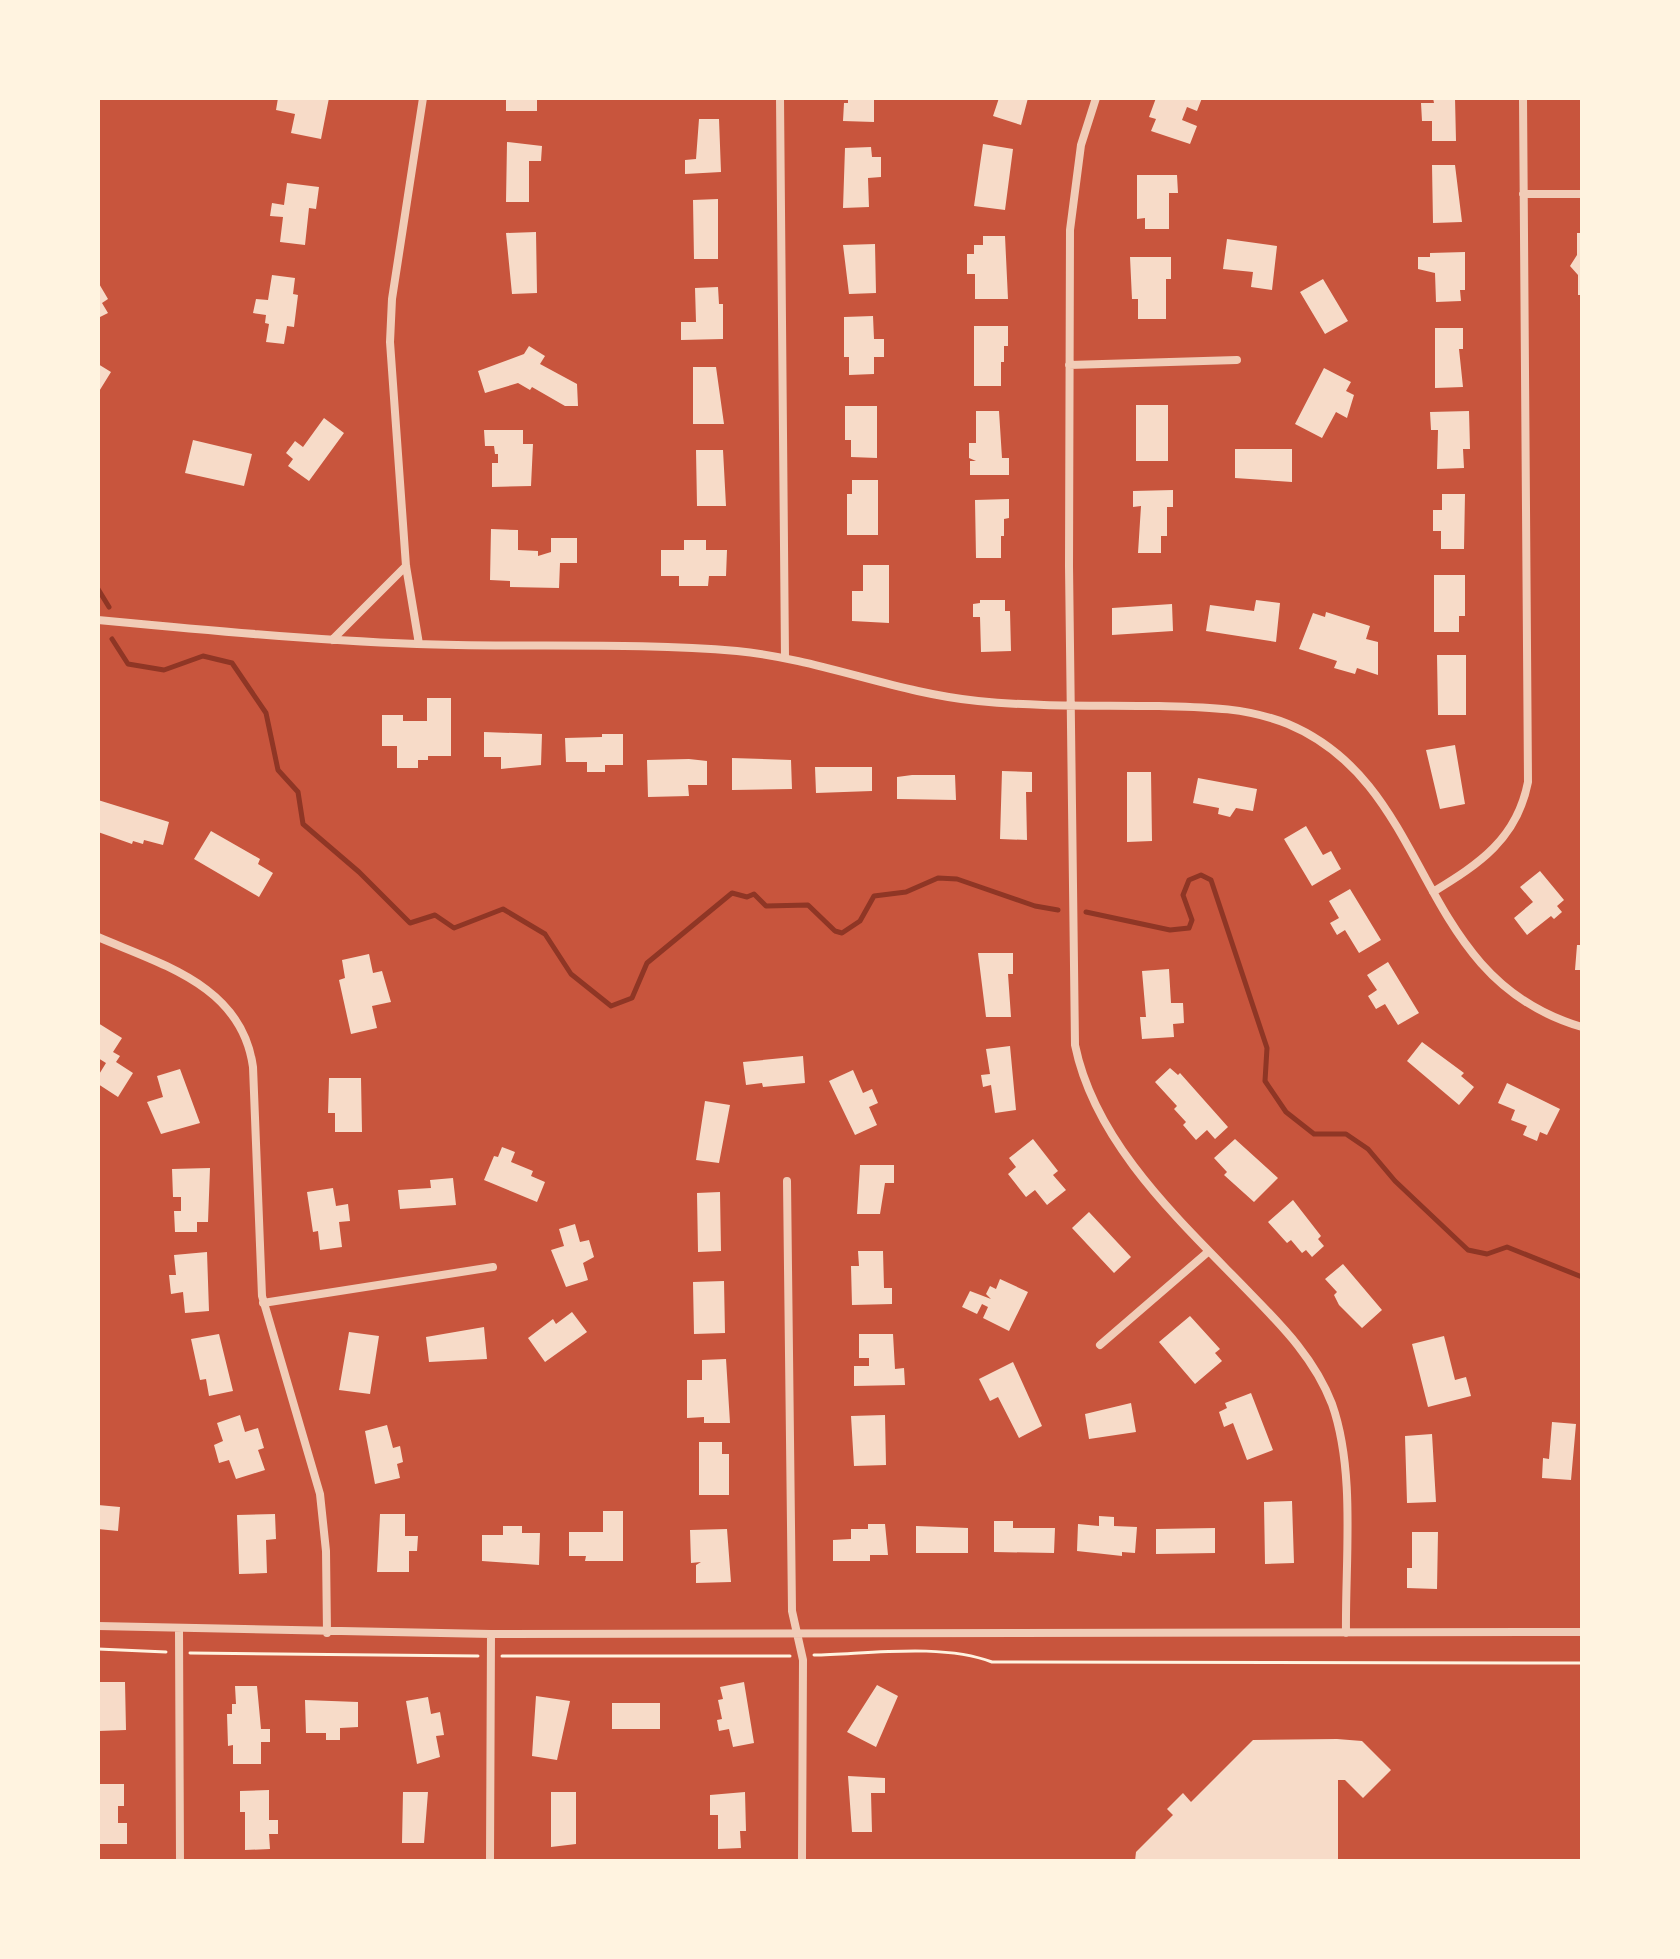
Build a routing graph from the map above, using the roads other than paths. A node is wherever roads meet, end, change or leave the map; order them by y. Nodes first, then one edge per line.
1 (423, 98) edge
2 (780, 98) edge
3 (1096, 98) edge
4 (1523, 98) edge
5 (1523, 194) junction
6 (1582, 194) edge
7 (1237, 360) dead end
8 (1069, 365) junction
9 (406, 566) junction
10 (98, 620) edge
11 (332, 640) junction
12 (419, 644) junction
13 (785, 657) junction
14 (1070, 704) junction
15 (1433, 892) junction
16 (98, 937) edge
17 (1582, 1027) edge
18 (787, 1181) dead end
19 (1209, 1251) junction
20 (493, 1267) dead end
21 (263, 1303) junction
22 (1100, 1345) dead end
23 (98, 1626) edge
24 (179, 1630) junction
25 (1582, 1632) edge
26 (327, 1633) junction
27 (1346, 1633) junction
28 (491, 1634) junction
29 (796, 1635) junction
30 (180, 1861) edge
31 (490, 1861) edge
32 (802, 1861) edge

1 - 9 street
2 - 13 street
3 - 8 street
4 - 5 street
5 - 6 street
5 - 15 street
7 - 8 street
8 - 14 street
9 - 11 street
9 - 12 street
10 - 11 street
11 - 12 street
12 - 13 street
13 - 14 street
14 - 15 street
14 - 19 street
15 - 17 street
16 - 21 street
18 - 29 street
19 - 22 street
19 - 27 street
20 - 21 street
21 - 26 street
23 - 24 street
24 - 26 street
24 - 30 street
25 - 27 street
26 - 28 street
27 - 29 street
28 - 29 street
28 - 31 street
29 - 32 street

